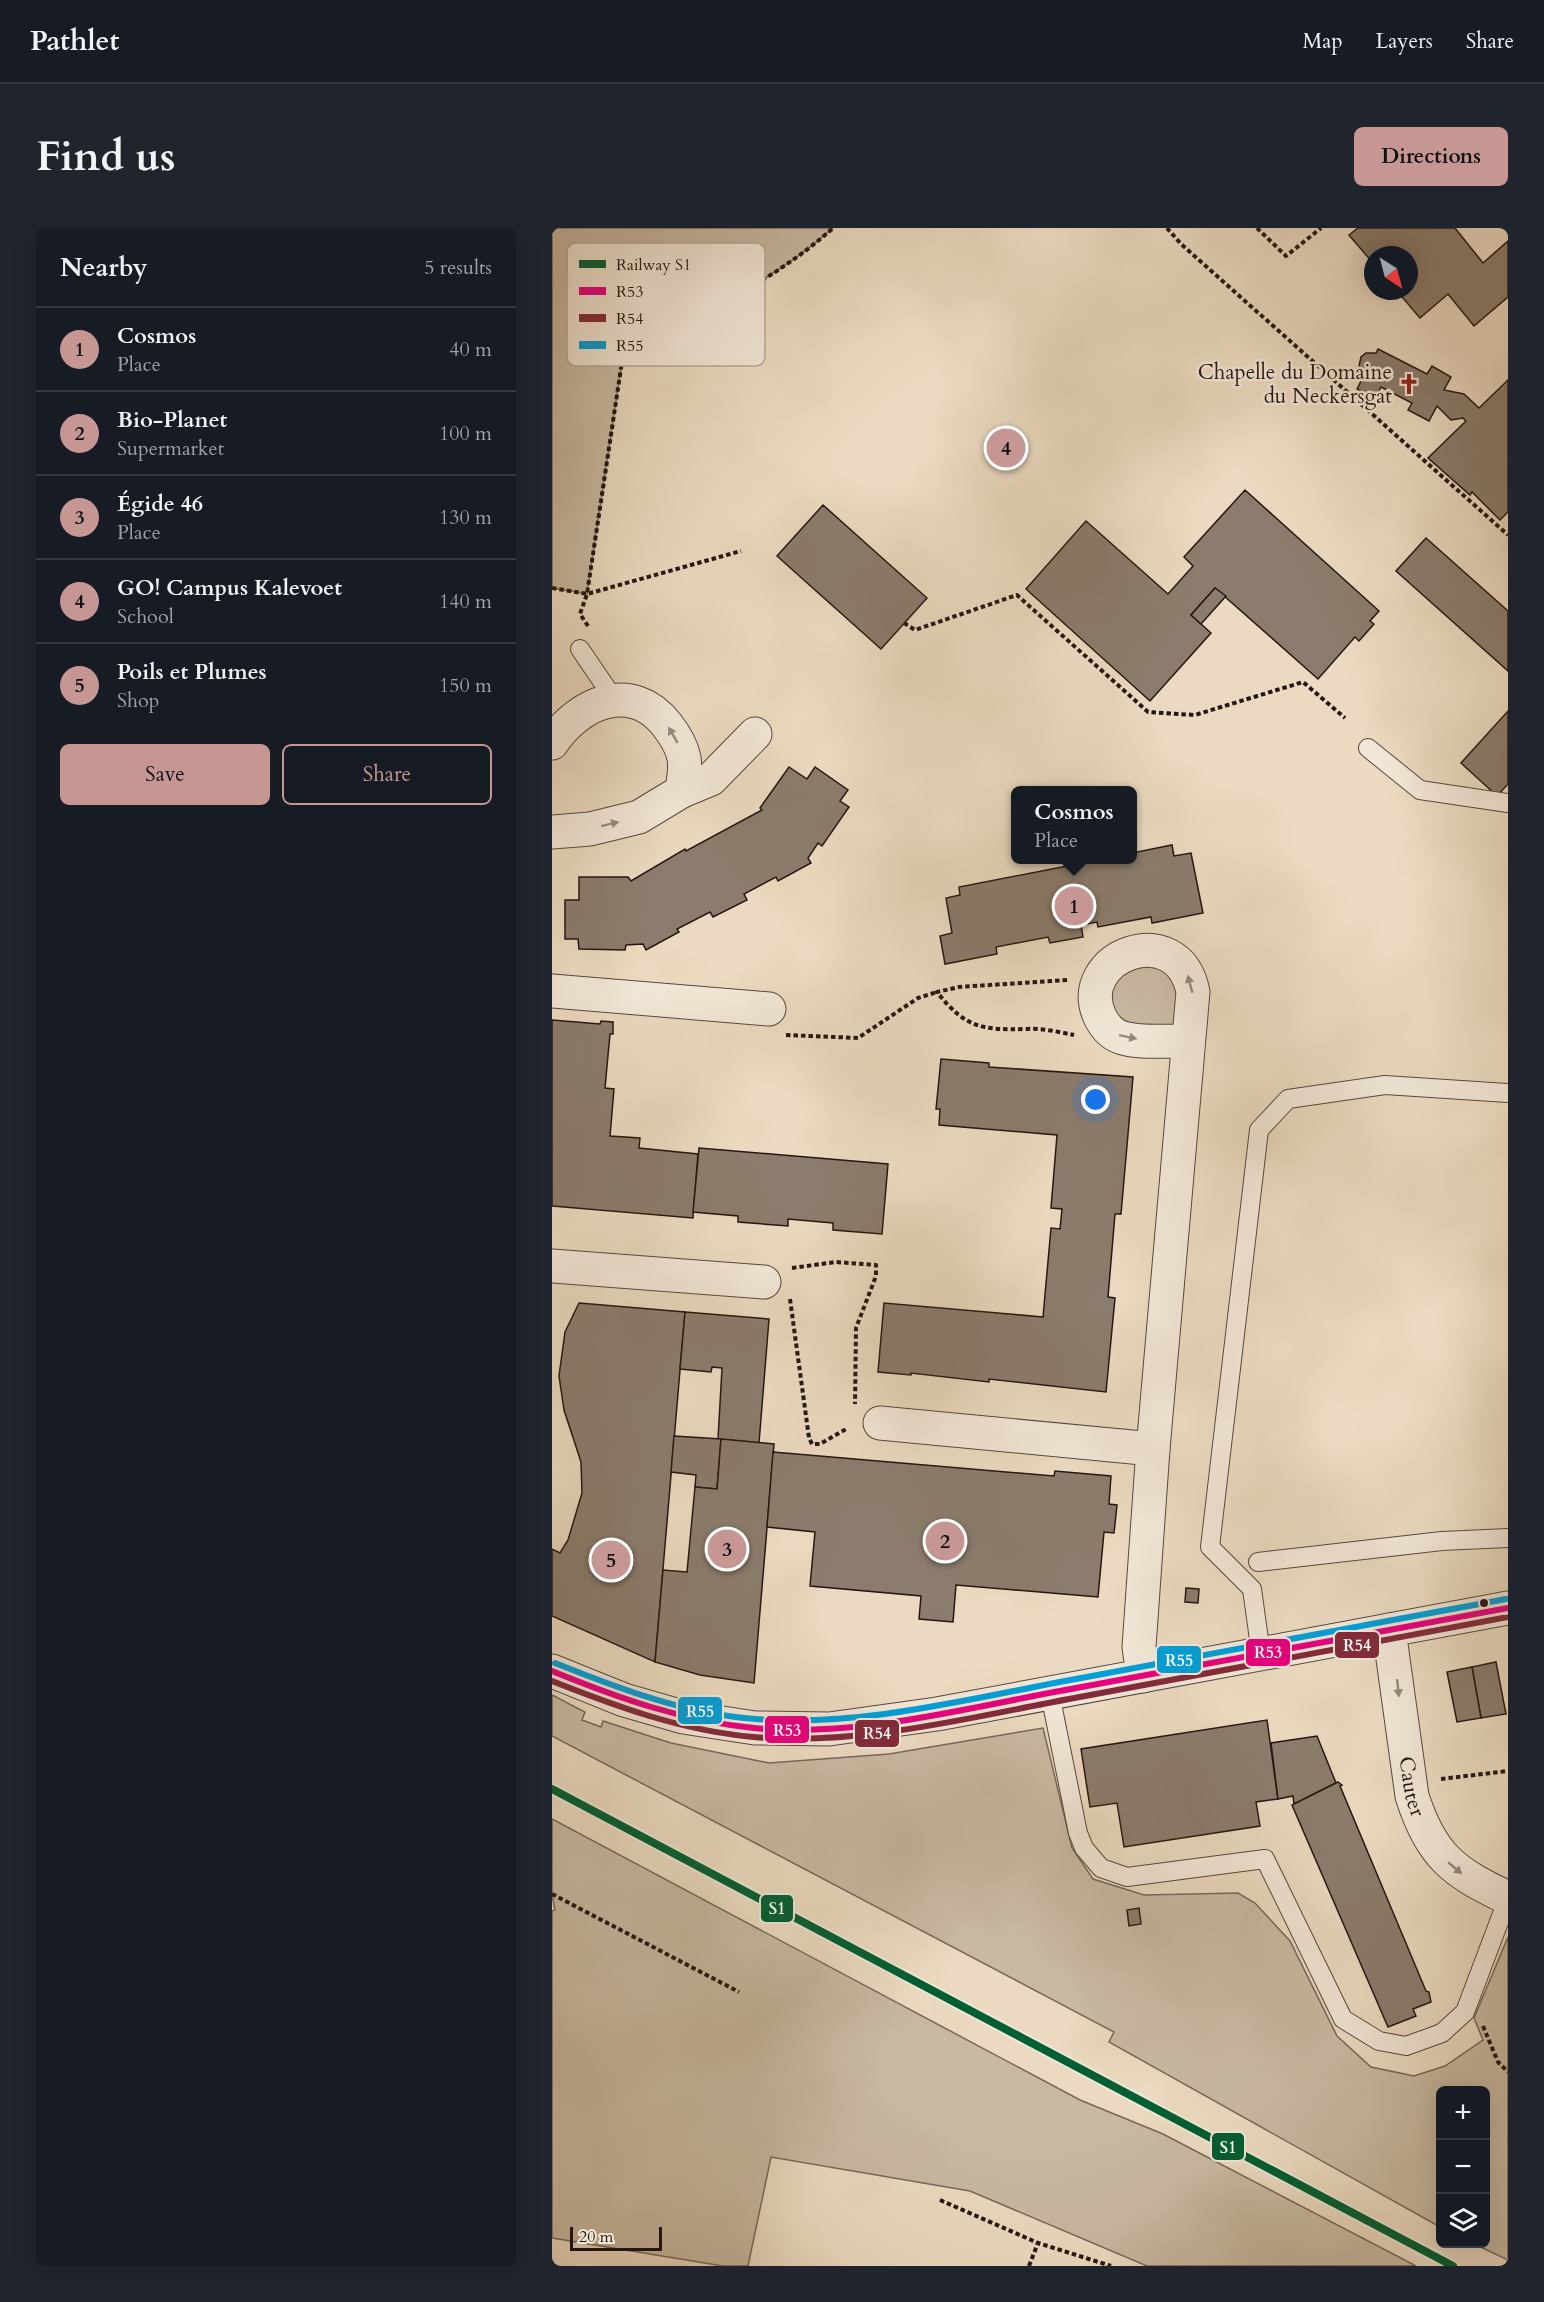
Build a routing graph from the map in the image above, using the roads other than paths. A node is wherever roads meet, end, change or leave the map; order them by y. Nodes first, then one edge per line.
1 (580, 649) dead end
2 (614, 699) junction
3 (755, 734) dead end
4 (552, 743) edge
5 (1368, 748) dead end
6 (682, 791) junction
7 (1508, 803) edge
8 (552, 832) edge
9 (552, 992) edge
10 (774, 1022) road end
11 (1188, 1041) dead end
12 (1508, 1093) edge
13 (552, 1266) edge
14 (779, 1282) road end
15 (867, 1421) road end
16 (1153, 1449) junction
17 (1508, 1539) edge
18 (1258, 1563) dead end
19 (1508, 1608) edge
20 (1389, 1630) junction
21 (1261, 1654) junction
22 (552, 1671) edge
23 (1143, 1676) junction
24 (1050, 1694) junction
25 (1508, 1898) edge

1 - 2 lane
2 - 4 street
6 -> 2 street
3 - 6 street
5 - 7 lane
8 -> 6 street
9 - 10 street
11 - 16 street
12 - 21 lane
13 - 14 street
15 - 16 street
16 - 23 street
17 - 18 lane
19 - 20 street
20 - 21 street
20 -> 25 street, Cauter
21 - 23 street
22 - 24 street
23 - 24 street
24 - 25 lane

